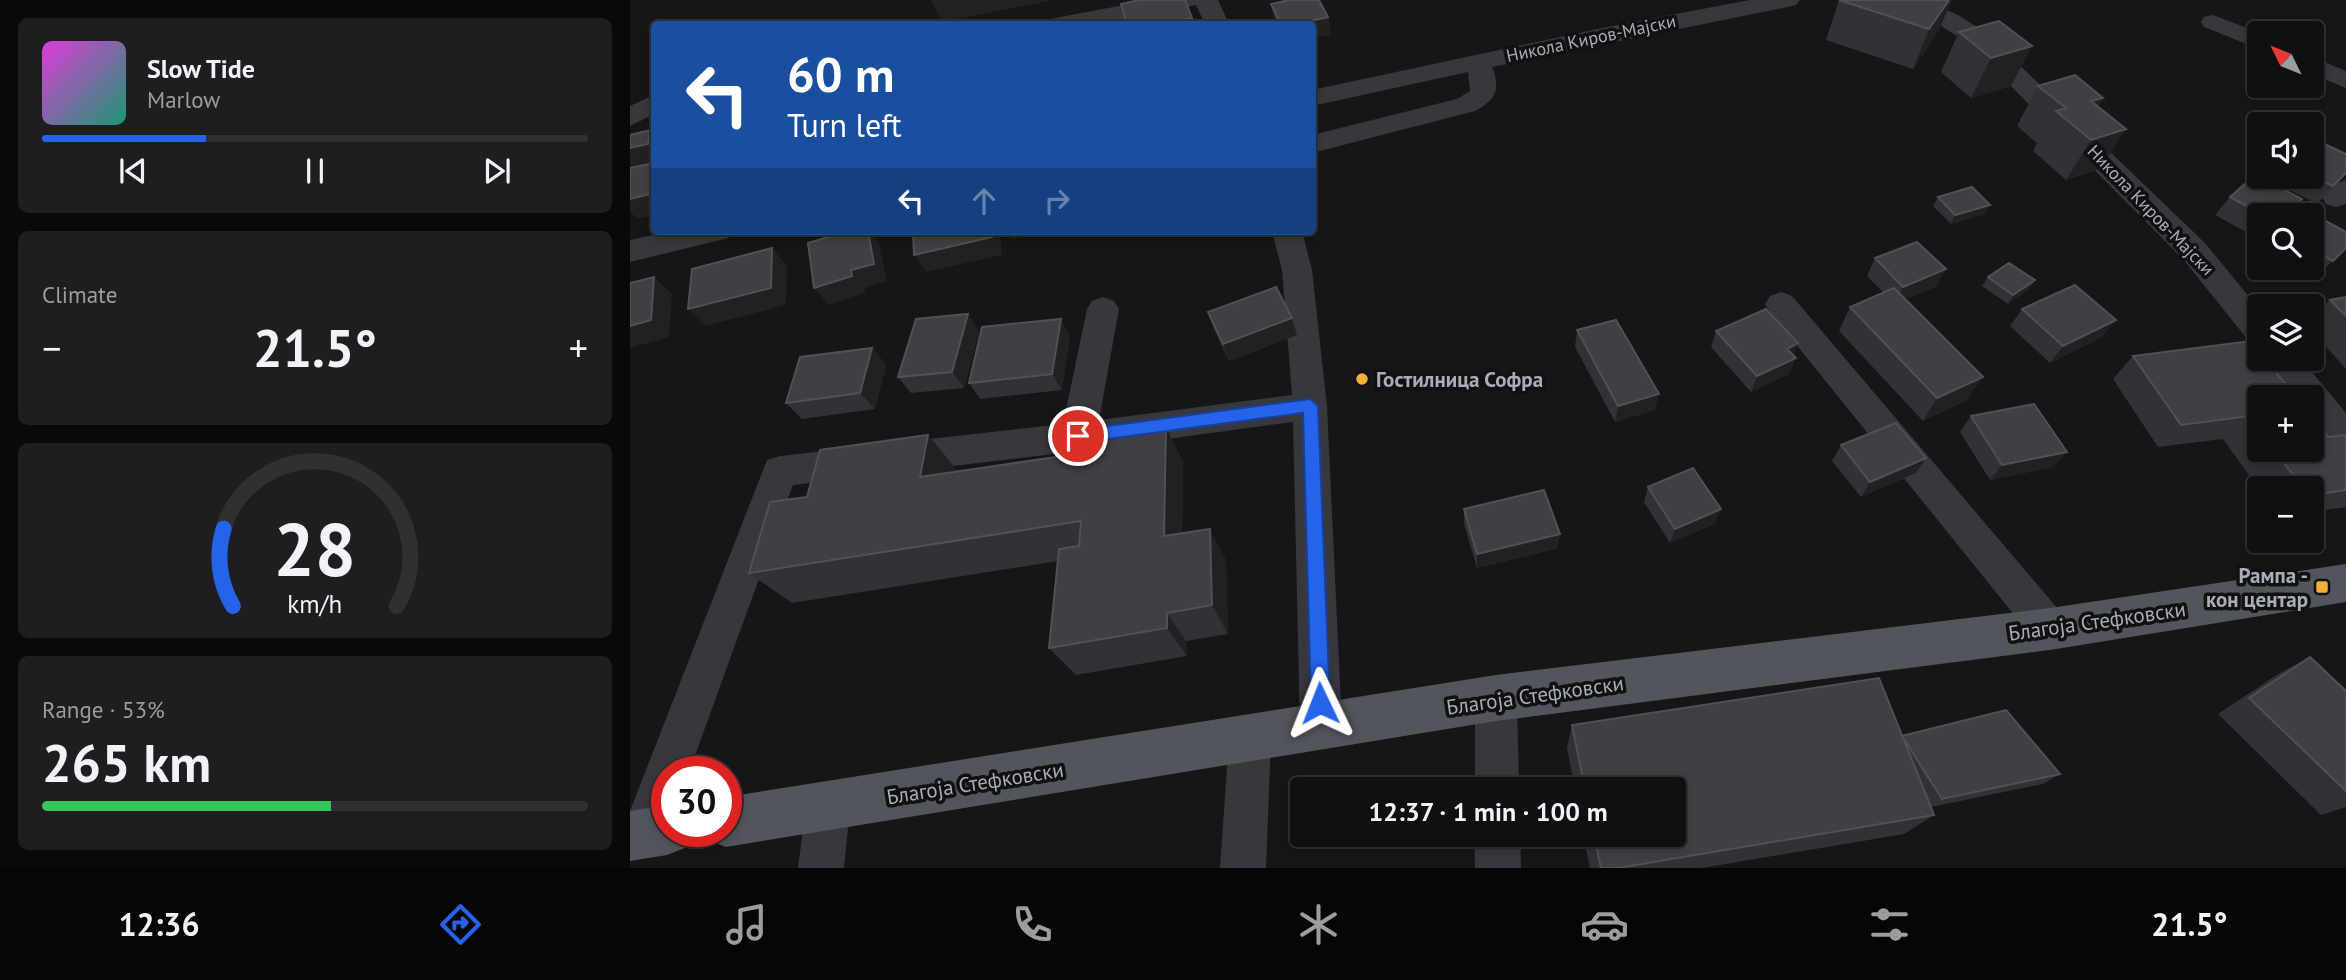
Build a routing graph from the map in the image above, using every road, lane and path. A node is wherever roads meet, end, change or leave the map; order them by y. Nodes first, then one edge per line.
1 (1189, 0) edge
2 (1206, 0) edge
3 (1788, 0) edge
4 (1901, 0) edge
5 (1076, 21) edge
6 (1216, 21) edge
7 (2213, 22) dead end
8 (2247, 37) edge
9 (1478, 62) junction
10 (2324, 70) edge
11 (2346, 80) edge
12 (1316, 97) edge
13 (651, 105) edge
14 (630, 118) edge
15 (1316, 143) edge
16 (700, 235) edge
17 (1288, 235) edge
18 (630, 251) edge
19 (1781, 304) dead end
20 (1103, 309) dead end
21 (2247, 316) edge
22 (2292, 371) edge
23 (1310, 406) junction
24 (1078, 436) junction
25 (2346, 438) edge
26 (2346, 583) edge
27 (2050, 629) junction
28 (1496, 698) junction
29 (1321, 727) junction
30 (1250, 739) junction
31 (1497, 777) edge
32 (828, 807) junction
33 (742, 820) edge
34 (647, 833) edge
35 (1497, 847) edge
36 (821, 868) edge
37 (1243, 868) edge
38 (1498, 868) edge

1 - 5 street
2 - 6 street
3 - 9 street, Никола Киров-Мајски
4 - 21 street, Никола Киров-Мајски
7 - 8 street
9 - 12 street, Никола Киров-Мајски
9 - 15 street, Никола Киров-Мајски
10 - 11 street
13 - 14 street
16 - 18 street
17 - 23 street
19 - 27 street
20 - 24 street
22 - 25 street
23 - 24 street
23 - 29 street
24 - 34 street
26 - 27 main road, Благоја Стефковски
27 - 28 main road, Благоја Стефковски
28 - 29 main road, Благоја Стефковски
28 - 31 street
29 - 30 main road, Благоја Стефковски
30 - 32 main road, Благоја Стефковски
30 - 37 street
32 - 33 main road, Благоја Стефковски
32 - 36 street
35 - 38 street

